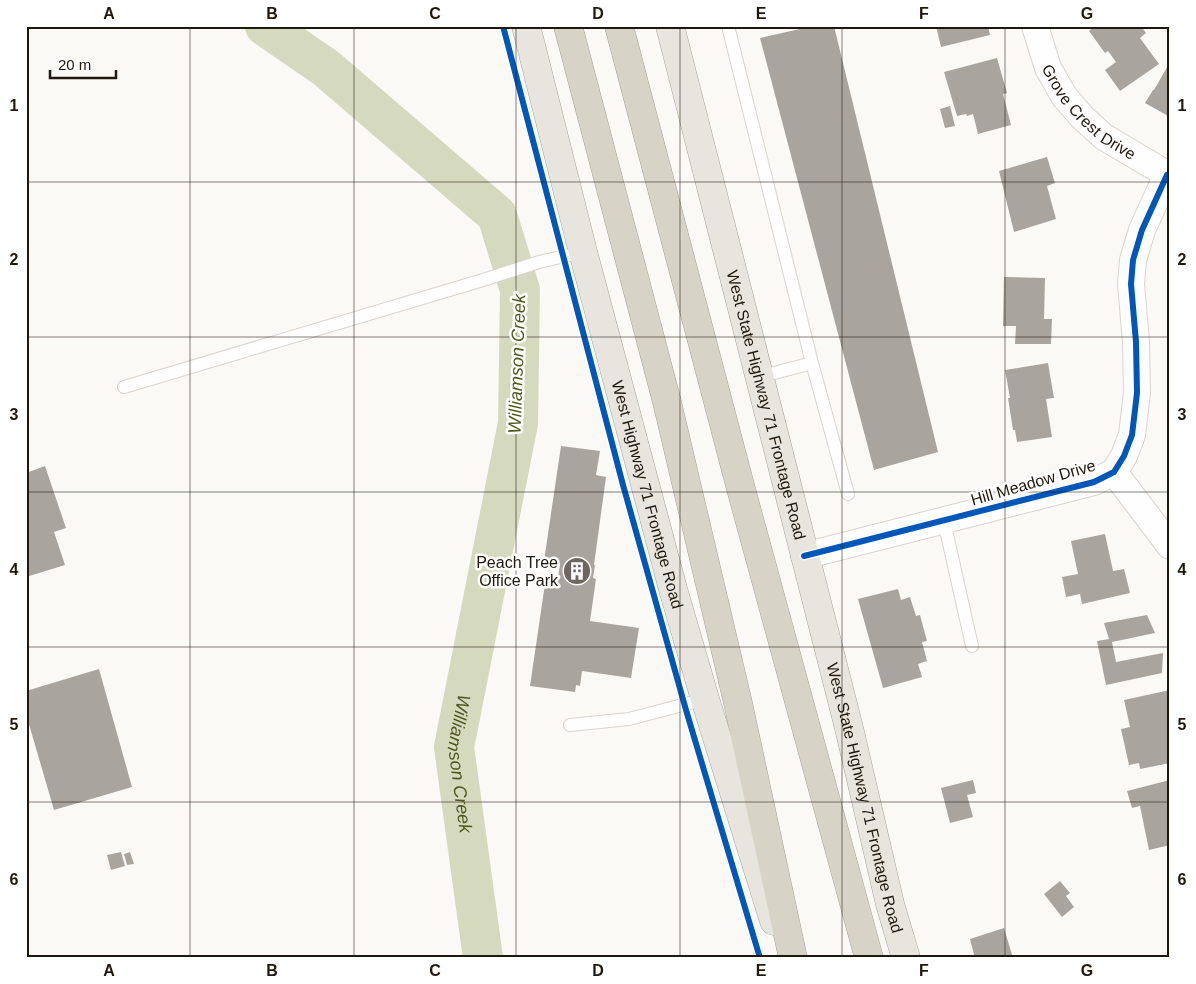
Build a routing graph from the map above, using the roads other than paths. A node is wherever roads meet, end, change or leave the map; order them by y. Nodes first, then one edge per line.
1 (526, 26) edge
2 (568, 26) edge
3 (619, 26) edge
4 (670, 26) edge
5 (728, 26) edge
6 (1035, 26) edge
7 (1169, 175) edge
8 (583, 252) junction
9 (812, 362) junction
10 (759, 377) junction
11 (124, 387) dead end
12 (1114, 472) junction
13 (848, 494) dead end
14 (944, 521) junction
15 (1170, 546) edge
16 (804, 556) junction
17 (972, 646) dead end
18 (705, 699) junction
19 (570, 725) dead end
20 (786, 958) edge
21 (793, 958) edge
22 (869, 958) edge
23 (906, 958) edge

1 - 8 main road, West Highway 71 Frontage Road
2 - 21 highway
3 - 22 highway
4 - 10 main road, West State Highway 71 Frontage Road
5 - 9 lane
6 - 7 street, Grove Crest Drive
7 - 12 street, Hill Meadow Drive
8 - 11 lane
8 - 18 main road, West Highway 71 Frontage Road
9 - 10 lane
9 - 13 lane
10 - 16 main road, West State Highway 71 Frontage Road
12 - 14 street, Hill Meadow Drive
12 - 15 street
14 - 16 street, Hill Meadow Drive
14 - 17 lane
16 - 23 main road, West State Highway 71 Frontage Road
18 - 19 lane
18 - 20 main road, West Highway 71 Frontage Road

